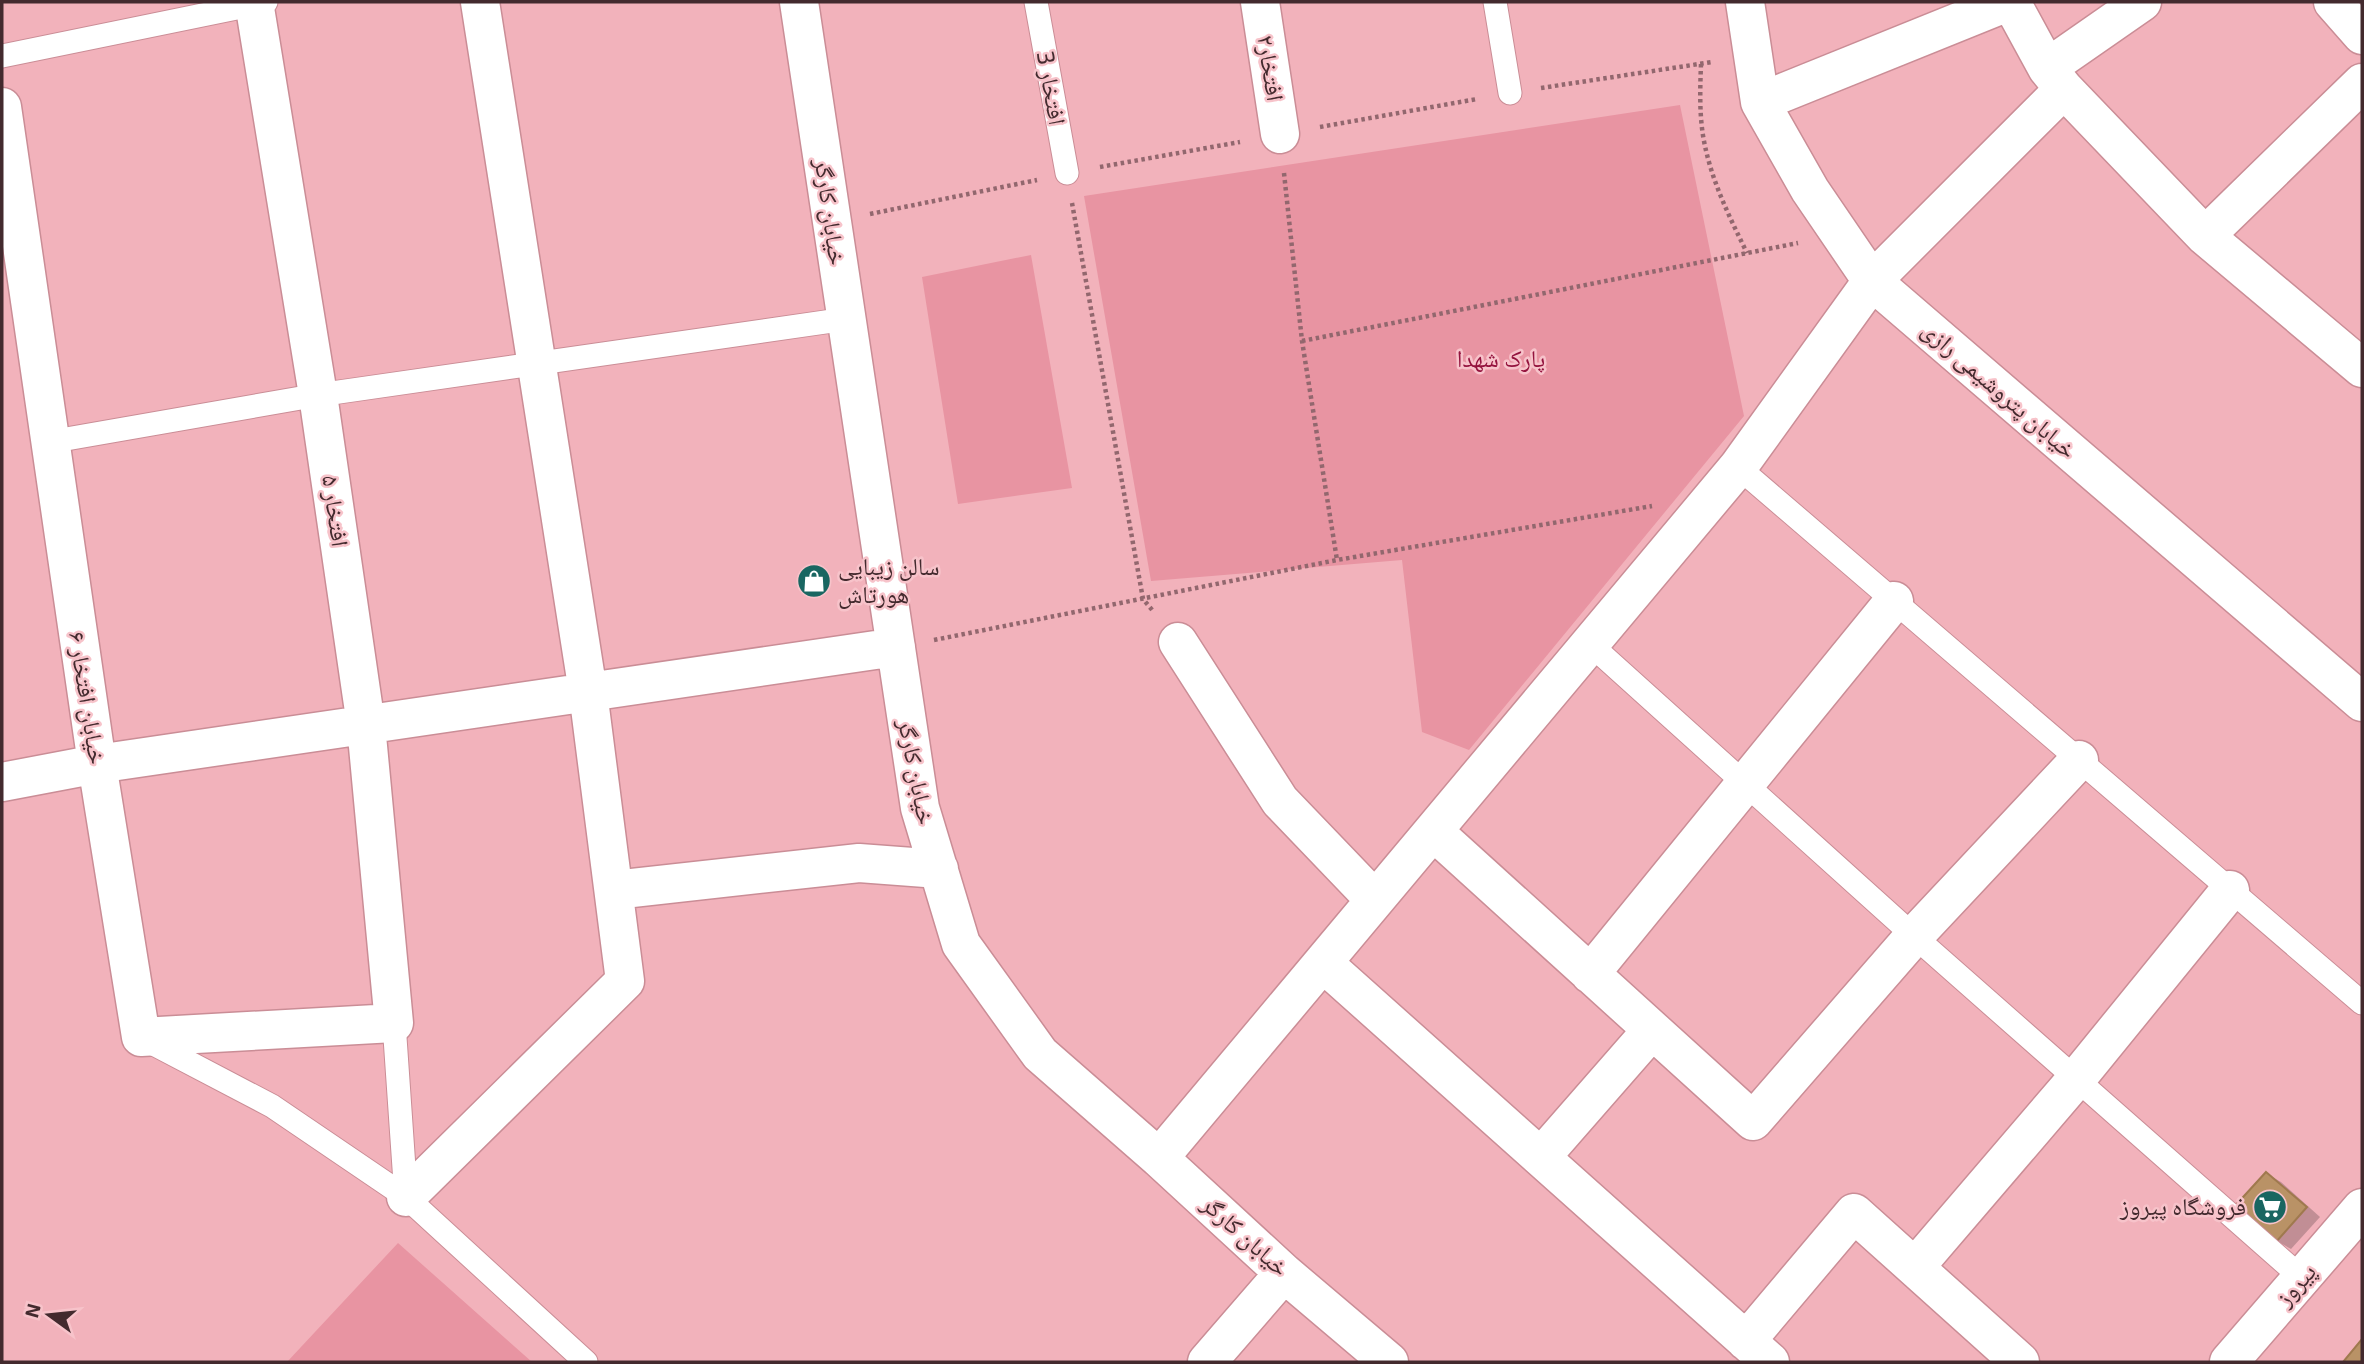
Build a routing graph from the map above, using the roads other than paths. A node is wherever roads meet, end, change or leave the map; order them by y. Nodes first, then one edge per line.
1 (480, 2) edge
2 (799, 2) edge
3 (1036, 2) edge
4 (1260, 2) edge
5 (1495, 2) edge
6 (1745, 2) edge
7 (2010, 2) edge
8 (2142, 2) edge
9 (2333, 2) edge
10 (259, 3) edge
11 (2362, 35) edge
12 (2, 56) edge
13 (2055, 78) junction
14 (2362, 83) edge
15 (1510, 93) dead end
16 (1760, 102) junction
17 (2, 107) edge
18 (1280, 134) road end
19 (1067, 173) road end
20 (2205, 236) junction
21 (1872, 281) junction
22 (846, 319) junction
23 (538, 364) junction
24 (2362, 368) edge
25 (318, 395) junction
26 (49, 442) junction
27 (1726, 481) junction
28 (1895, 601) junction
29 (1178, 642) road end
30 (1590, 644) junction
31 (895, 647) junction
32 (588, 692) junction
33 (2362, 702) edge
34 (366, 725) junction
35 (2079, 760) junction
36 (97, 764) junction
37 (2, 782) edge
38 (1746, 783) junction
39 (1433, 831) junction
40 (939, 869) junction
41 (614, 890) junction
42 (2230, 890) junction
43 (1375, 900) junction
44 (1914, 936) junction
45 (1323, 962) junction
46 (1590, 974) junction
47 (2362, 1003) edge
48 (394, 1023) junction
49 (1652, 1030) junction
50 (141, 1037) junction
51 (2077, 1078) junction
52 (1541, 1157) junction
53 (1159, 1158) junction
54 (406, 1197) junction
55 (2362, 1208) edge
56 (1915, 1267) junction
57 (1284, 1273) junction
58 (2302, 1278) junction
59 (1758, 1351) edge
60 (586, 1362) edge
61 (1207, 1362) edge
62 (1389, 1362) edge
63 (2020, 1362) edge
64 (2229, 1362) edge

1 - 23 street
2 - 22 street, خیابان کارگر
3 - 19 lane, افتخار 3
4 - 18 street, افتخار۲
5 - 15 lane
6 - 16 street, خیابان پتروشیمی رازی
7 - 13 street
7 - 16 street
8 - 13 street
9 - 11 street
10 - 12 lane
10 - 25 street, افتخار ۵
13 - 20 street
13 - 21 street
14 - 20 street
16 - 21 street, خیابان پتروشیمی رازی
17 - 26 street, خیابان افتخار ۶
20 - 24 street
21 - 27 street
21 - 33 street, خیابان پتروشیمی رازی
22 - 23 lane
22 - 31 street, خیابان کارگر
23 - 25 lane
23 - 32 street
25 - 26 lane
25 - 34 street, افتخار ۵
26 - 36 street, خیابان افتخار ۶
27 - 28 lane
27 - 30 street
28 - 35 lane
28 - 38 street
29 - 43 street
30 - 38 lane
30 - 39 street
31 - 32 street
31 - 40 street, خیابان کارگر
32 - 34 street
32 - 41 street
34 - 36 street
34 - 48 street, افتخار ۵
35 - 42 lane
35 - 44 street
36 - 37 street
36 - 50 street, خیابان افتخار ۶
38 - 44 lane
38 - 46 street
39 - 43 street
39 - 46 street
40 - 41 street
40 - 53 street, خیابان کارگر
41 - 54 street
42 - 47 lane
42 - 51 street
43 - 45 street
44 - 49 street
44 - 51 lane
45 - 52 street
45 - 53 street
46 - 49 street
48 - 50 street
48 - 54 lane
49 - 52 street
50 - 54 lane
51 - 56 street
51 - 58 lane
52 - 59 street
53 - 57 street, خیابان کارگر
54 - 60 lane
55 - 58 street, پیروز
56 - 59 street
56 - 63 street
57 - 61 street
57 - 62 street, خیابان کارگر
58 - 64 street, پیروز

